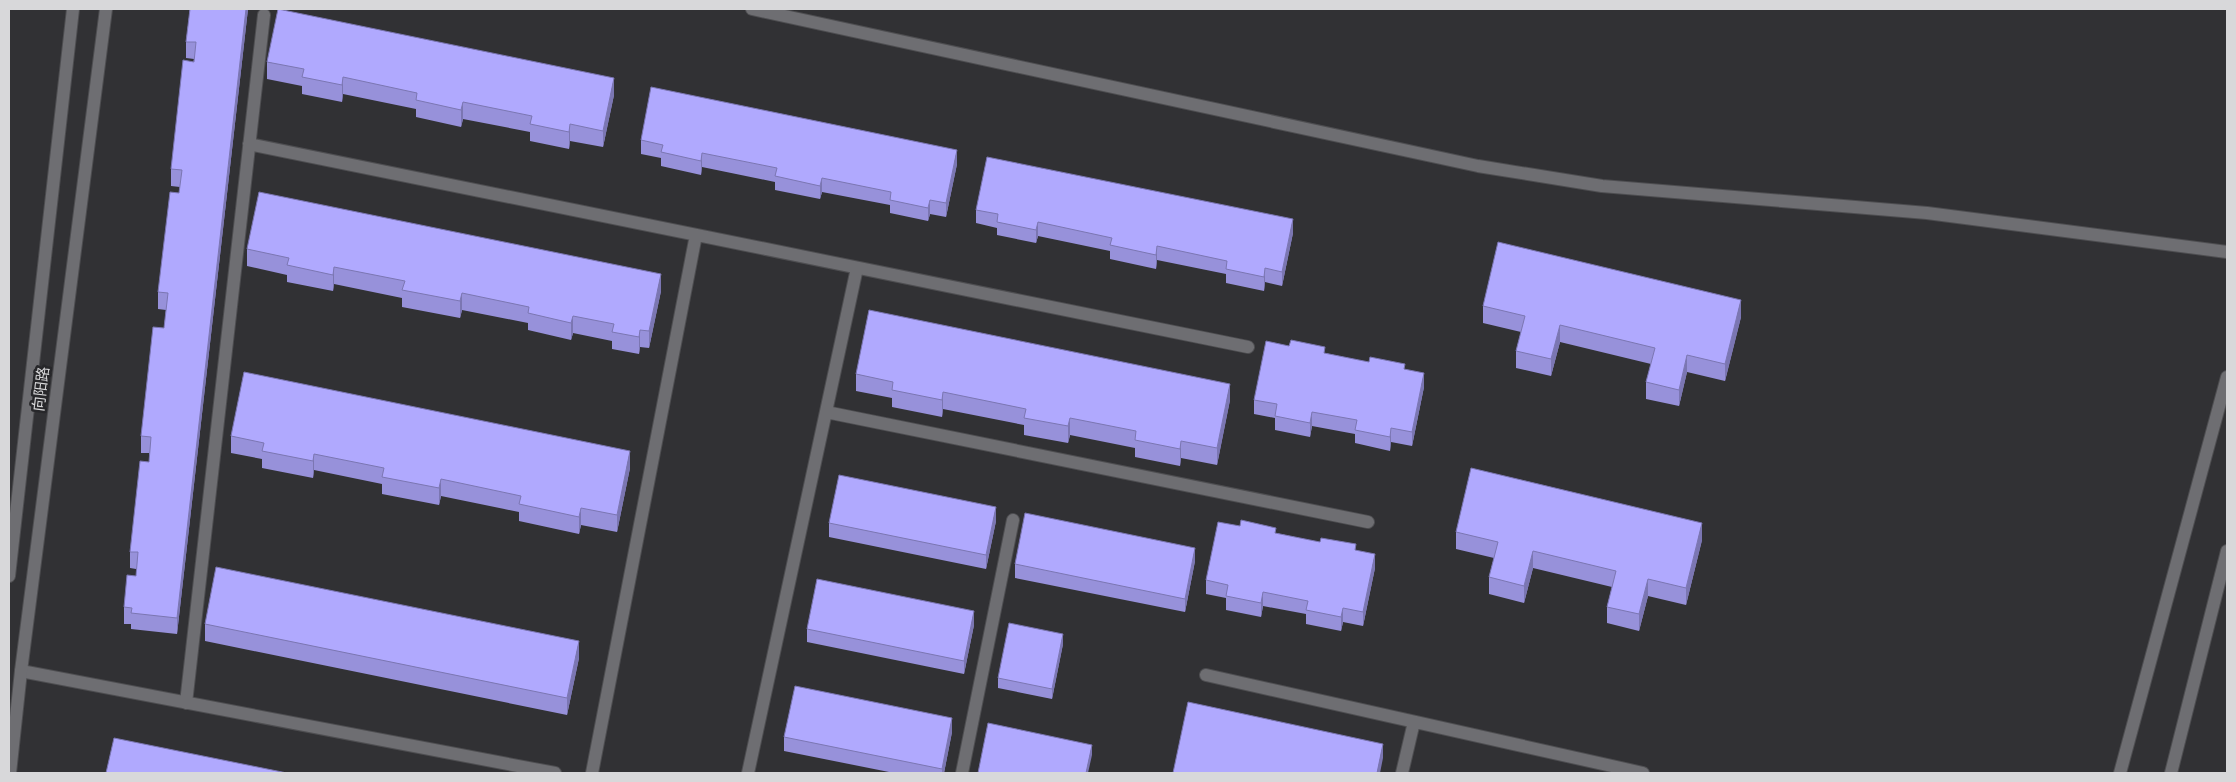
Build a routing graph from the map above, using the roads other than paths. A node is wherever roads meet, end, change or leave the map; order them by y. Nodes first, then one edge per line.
1 (73, 9) edge
2 (106, 9) edge
3 (752, 9) edge
4 (264, 15) dead end
5 (249, 144) junction
6 (696, 235) junction
7 (2227, 252) edge
8 (857, 268) junction
9 (1248, 347) dead end
10 (2227, 377) edge
11 (826, 412) junction
12 (1013, 520) dead end
13 (1368, 522) dead end
14 (2227, 551) edge
15 (9, 576) edge
16 (21, 671) junction
17 (1206, 675) dead end
18 (186, 703) junction
19 (1414, 722) junction
20 (10, 773) edge
21 (555, 773) edge
22 (592, 773) edge
23 (748, 773) edge
24 (962, 773) edge
25 (1402, 773) edge
26 (1643, 773) edge
27 (2120, 773) edge
28 (2171, 773) edge

1 - 15 street, 向阳路
2 - 16 street, 向阳路
3 - 7 street
4 - 5 street
5 - 6 street
5 - 18 street
6 - 8 street
6 - 22 street
8 - 9 street
8 - 11 street
10 - 27 street
11 - 13 street
11 - 23 street
12 - 24 street
14 - 28 street
16 - 18 street
16 - 20 street, 向阳路
17 - 19 street
18 - 21 street
19 - 25 street
19 - 26 street

